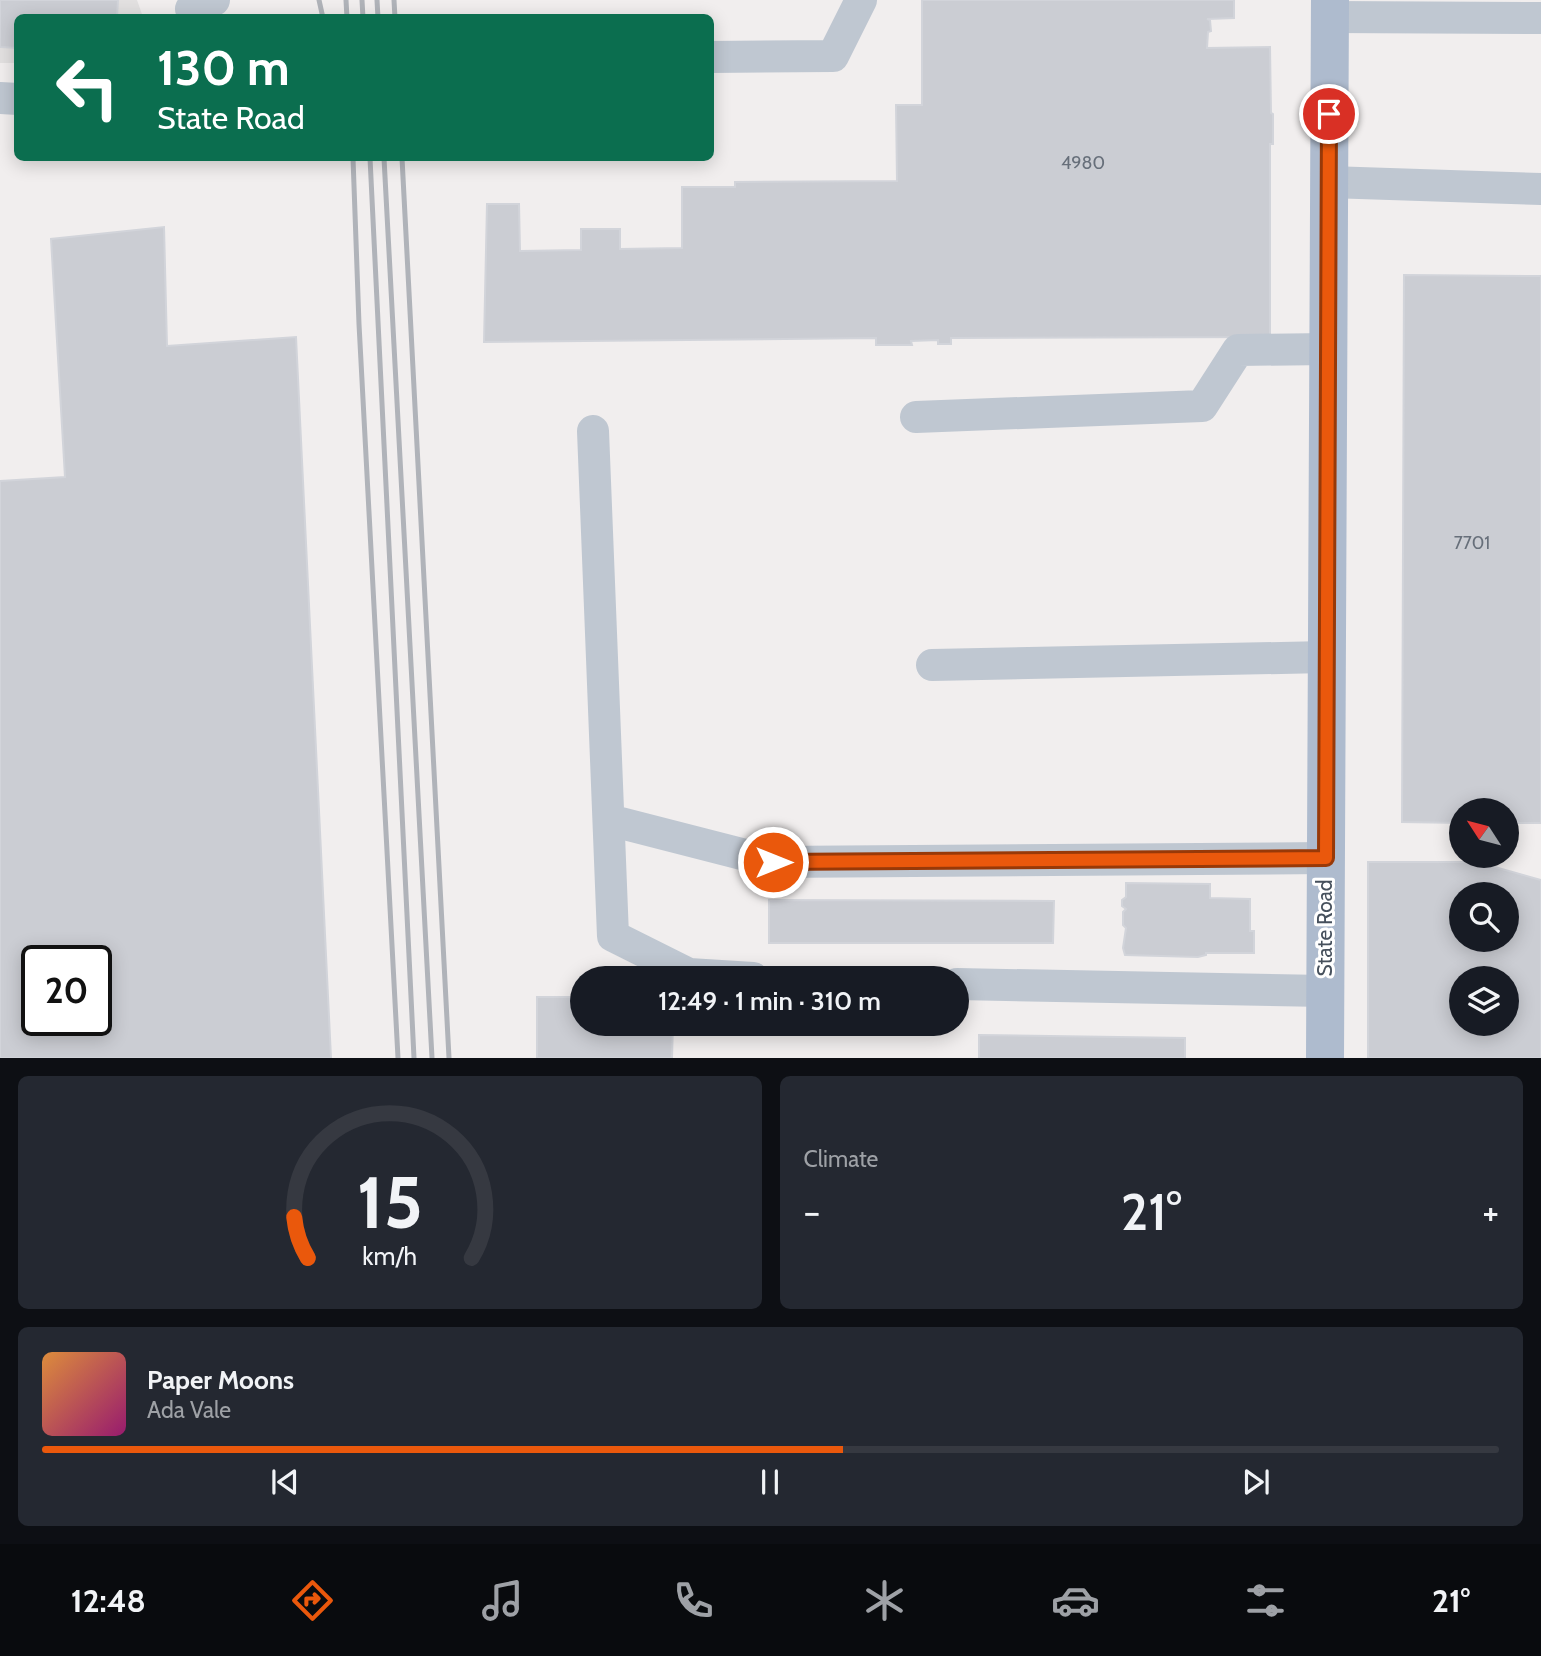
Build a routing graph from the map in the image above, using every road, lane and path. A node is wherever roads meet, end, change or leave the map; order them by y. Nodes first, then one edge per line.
1 (861, 0) edge
2 (1330, 8) edge
3 (1541, 18) edge
4 (714, 57) edge
5 (1329, 182) junction
6 (1541, 188) edge
7 (1328, 349) junction
8 (916, 416) dead end
9 (593, 431) dead end
10 (1326, 657) junction
11 (932, 665) dead end
12 (608, 820) junction
13 (1326, 858) junction
14 (673, 966) edge
15 (969, 984) edge
16 (1325, 991) junction
17 (1325, 1058) edge

1 - 4 street
2 - 3 street
2 - 5 main road, State Road
5 - 6 street
5 - 7 main road, State Road
7 - 8 street
7 - 10 main road, State Road
9 - 12 street
10 - 11 street
10 - 13 main road, State Road
12 - 13 street
12 - 14 street
13 - 16 main road, State Road
15 - 16 street
16 - 17 main road, State Road

